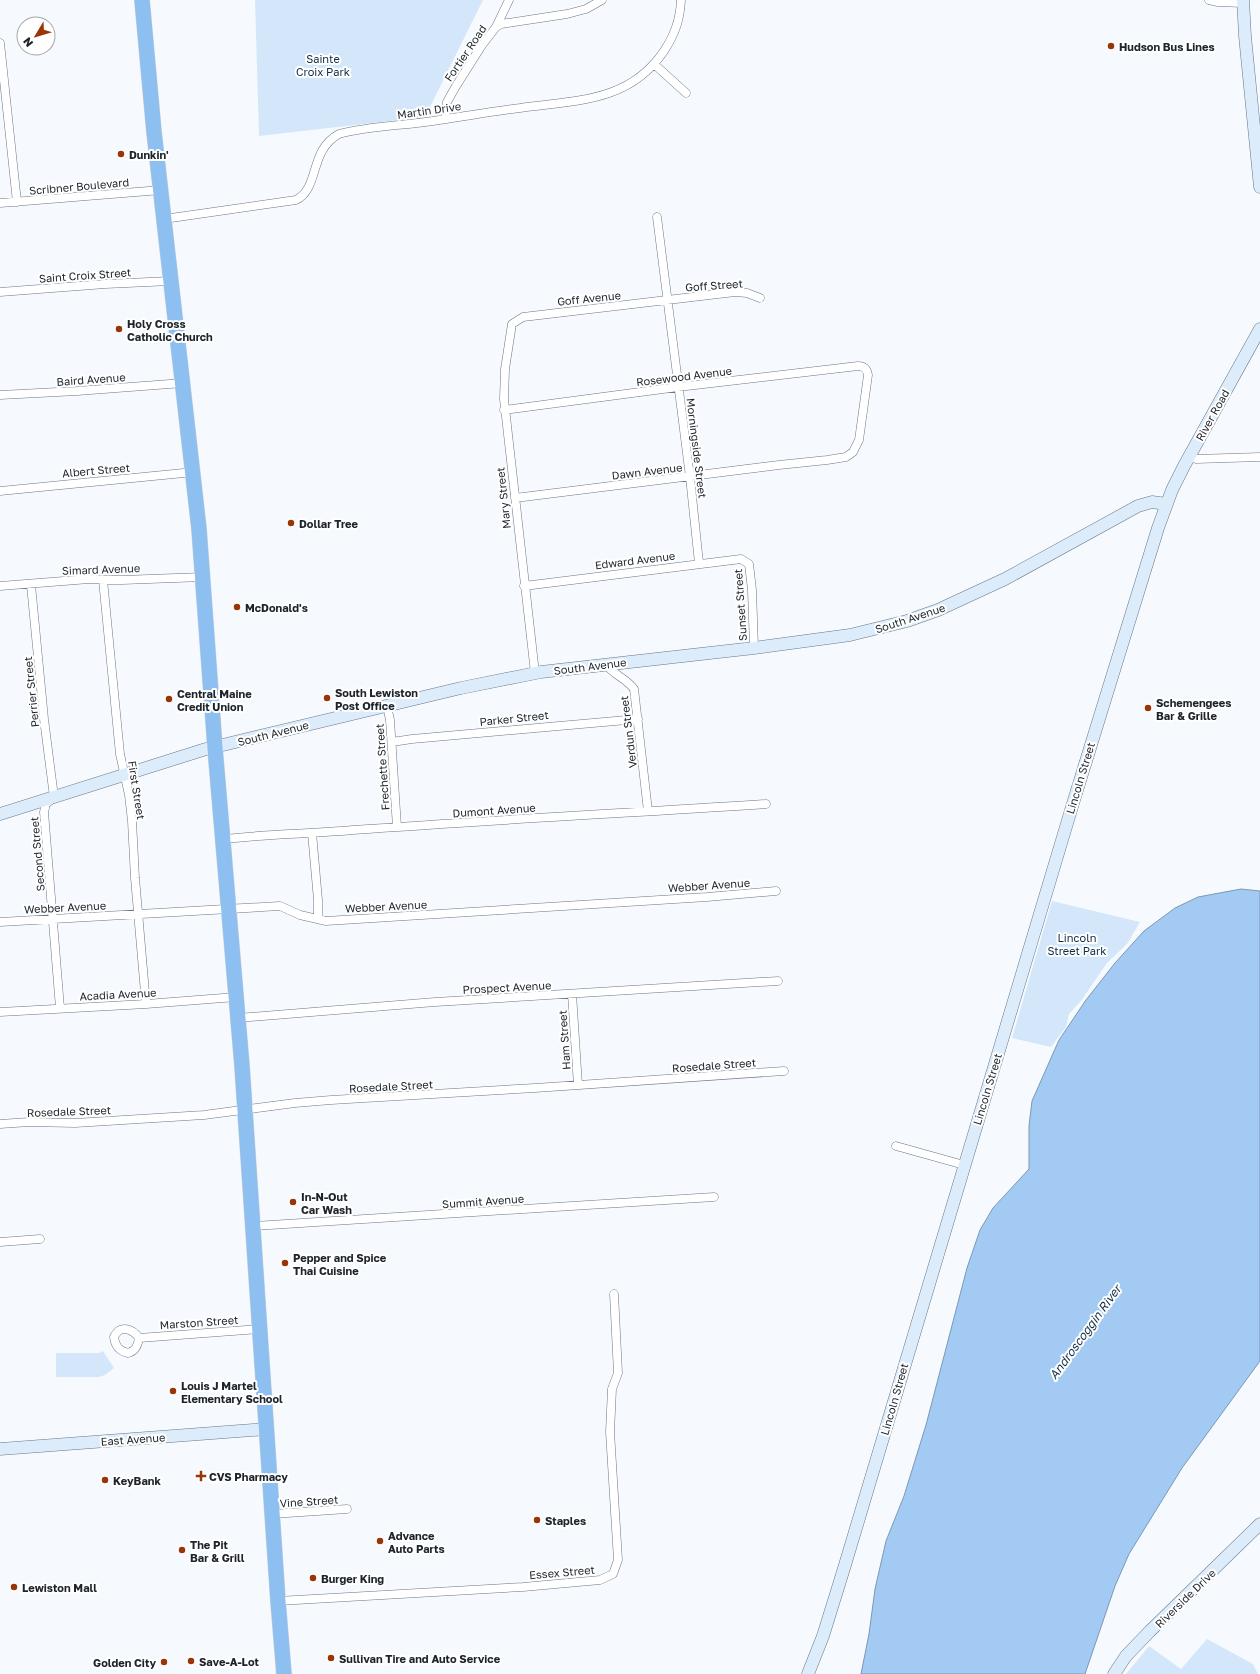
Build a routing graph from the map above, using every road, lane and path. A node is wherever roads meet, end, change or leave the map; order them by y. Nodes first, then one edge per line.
1 (142, 0) edge
2 (509, 0) edge
3 (602, 0) edge
4 (681, 0) edge
5 (1209, 0) edge
6 (1243, 2) edge
7 (496, 27) junction
8 (0, 43) edge
9 (654, 64) junction
10 (686, 93) dead end
11 (445, 119) junction
12 (1260, 187) edge
13 (161, 190) junction
14 (17, 202) junction
15 (0, 203) edge
16 (657, 217) dead end
17 (164, 219) junction
18 (171, 281) junction
19 (0, 292) edge
20 (760, 298) dead end
21 (668, 300) junction
22 (514, 322) joint
23 (1260, 329) edge
24 (184, 383) junction
25 (678, 387) junction
26 (0, 395) edge
27 (504, 410) junction
28 (853, 452) joint
29 (1188, 457) junction
30 (1260, 457) edge
31 (194, 472) junction
32 (690, 477) junction
33 (0, 491) edge
34 (515, 498) junction
35 (1167, 504) junction
36 (747, 562) joint
37 (699, 563) junction
38 (203, 577) junction
39 (103, 580) junction
40 (31, 584) junction
41 (0, 586) edge
42 (524, 586) junction
43 (754, 648) junction
44 (606, 664) junction
45 (535, 674) junction
46 (387, 706) junction
47 (638, 719) junction
48 (392, 742) junction
49 (216, 748) junction
50 (124, 776) junction
51 (54, 797) junction
52 (766, 804) dead end
53 (648, 811) junction
54 (0, 814) edge
55 (397, 827) junction
56 (312, 833) junction
57 (224, 839) junction
58 (776, 891) dead end
59 (229, 909) junction
60 (139, 914) junction
61 (53, 919) junction
62 (318, 919) junction
63 (0, 922) edge
64 (778, 981) dead end
65 (572, 994) junction
66 (236, 997) junction
67 (146, 1004) junction
68 (60, 1008) junction
69 (0, 1012) edge
70 (238, 1018) junction
71 (784, 1071) dead end
72 (578, 1085) junction
73 (245, 1110) junction
74 (0, 1124) edge
75 (896, 1146) dead end
76 (964, 1165) junction
77 (714, 1197) dead end
78 (253, 1226) junction
79 (40, 1239) dead end
80 (0, 1242) edge
81 (614, 1294) dead end
82 (260, 1329) junction
83 (139, 1338) dead end
84 (267, 1429) junction
85 (0, 1449) edge
86 (347, 1509) dead end
87 (272, 1514) junction
88 (1260, 1524) edge
89 (278, 1601) junction
90 (284, 1674) edge
91 (808, 1674) edge
92 (1114, 1674) edge

1 - 13 highway
2 - 7 street, Fortier Road
3 - 7 street
4 - 9 street, Martin Drive
5 - 6 street
6 - 12 main road
7 - 11 street, Fortier Road
8 - 14 street
9 - 10 street
9 - 11 street, Martin Drive
11 - 17 street, Martin Drive
13 - 14 street, Scribner Boulevard
13 - 17 highway
14 - 15 street, Scribner Boulevard
16 - 21 street, Morningside Street
17 - 18 highway
18 - 19 street, Saint Croix Street
18 - 24 highway
20 - 21 street, Goff Street
21 - 22 street, Goff Avenue
21 - 25 street, Morningside Street
22 - 27 street, Mary Street
23 - 29 main road, River Road
24 - 26 street, Baird Avenue
24 - 31 highway
25 - 27 street, Rosewood Avenue
25 - 28 street, Rosewood Avenue
25 - 32 street, Morningside Street
27 - 34 street, Mary Street
28 - 32 street, Dawn Avenue
29 - 30 street
29 - 35 main road, River Road
31 - 33 street, Albert Street
31 - 38 highway
32 - 34 street, Dawn Avenue
32 - 37 street, Morningside Street
34 - 42 street, Mary Street
35 - 43 main road, South Avenue
35 - 76 main road, Lincoln Street
36 - 37 street, Edward Avenue
36 - 43 street, Sunset Street
37 - 42 street, Edward Avenue
38 - 39 street, Simard Avenue
38 - 49 highway
39 - 40 street, Simard Avenue
39 - 50 street, First Street
40 - 41 street, Simard Avenue
40 - 51 street, Perrier Street
42 - 45 street, Mary Street
43 - 44 main road, South Avenue
44 - 45 main road, South Avenue
44 - 47 street, Verdun Street
45 - 46 main road, South Avenue
46 - 48 street, Frechette Street
46 - 49 main road, South Avenue
47 - 48 street, Parker Street
47 - 53 street, Verdun Street
48 - 55 street, Frechette Street
49 - 50 main road, South Avenue
49 - 57 highway
50 - 51 main road, South Avenue
50 - 60 street, First Street
51 - 54 main road, South Avenue
51 - 61 street, Second Street
52 - 53 street, Dumont Avenue
53 - 55 street, Dumont Avenue
55 - 56 street, Dumont Avenue
56 - 57 street, Dumont Avenue
56 - 62 street
57 - 59 highway
58 - 62 street, Webber Avenue
59 - 60 street, Webber Avenue
59 - 62 street, Webber Avenue
59 - 66 highway
60 - 61 street, Webber Avenue
60 - 67 street, First Street
61 - 63 street, Webber Avenue
61 - 68 street, Second Street
64 - 65 street, Prospect Avenue
65 - 70 street, Prospect Avenue
65 - 72 street, Ham Street
66 - 67 street, Acadia Avenue
66 - 70 highway
67 - 68 street, Acadia Avenue
68 - 69 street, Acadia Avenue
70 - 73 highway
71 - 72 street, Rosedale Street
72 - 73 street, Rosedale Street
73 - 74 street, Rosedale Street
73 - 78 highway
75 - 76 street
76 - 91 main road, Lincoln Street
77 - 78 street, Summit Avenue
78 - 82 highway
79 - 80 street
81 - 89 street, Essex Street
82 - 83 street, Marston Street
82 - 84 highway
84 - 85 main road, East Avenue
84 - 87 highway
86 - 87 street, Vine Street
87 - 89 highway
88 - 92 main road, Riverside Drive
89 - 90 highway

